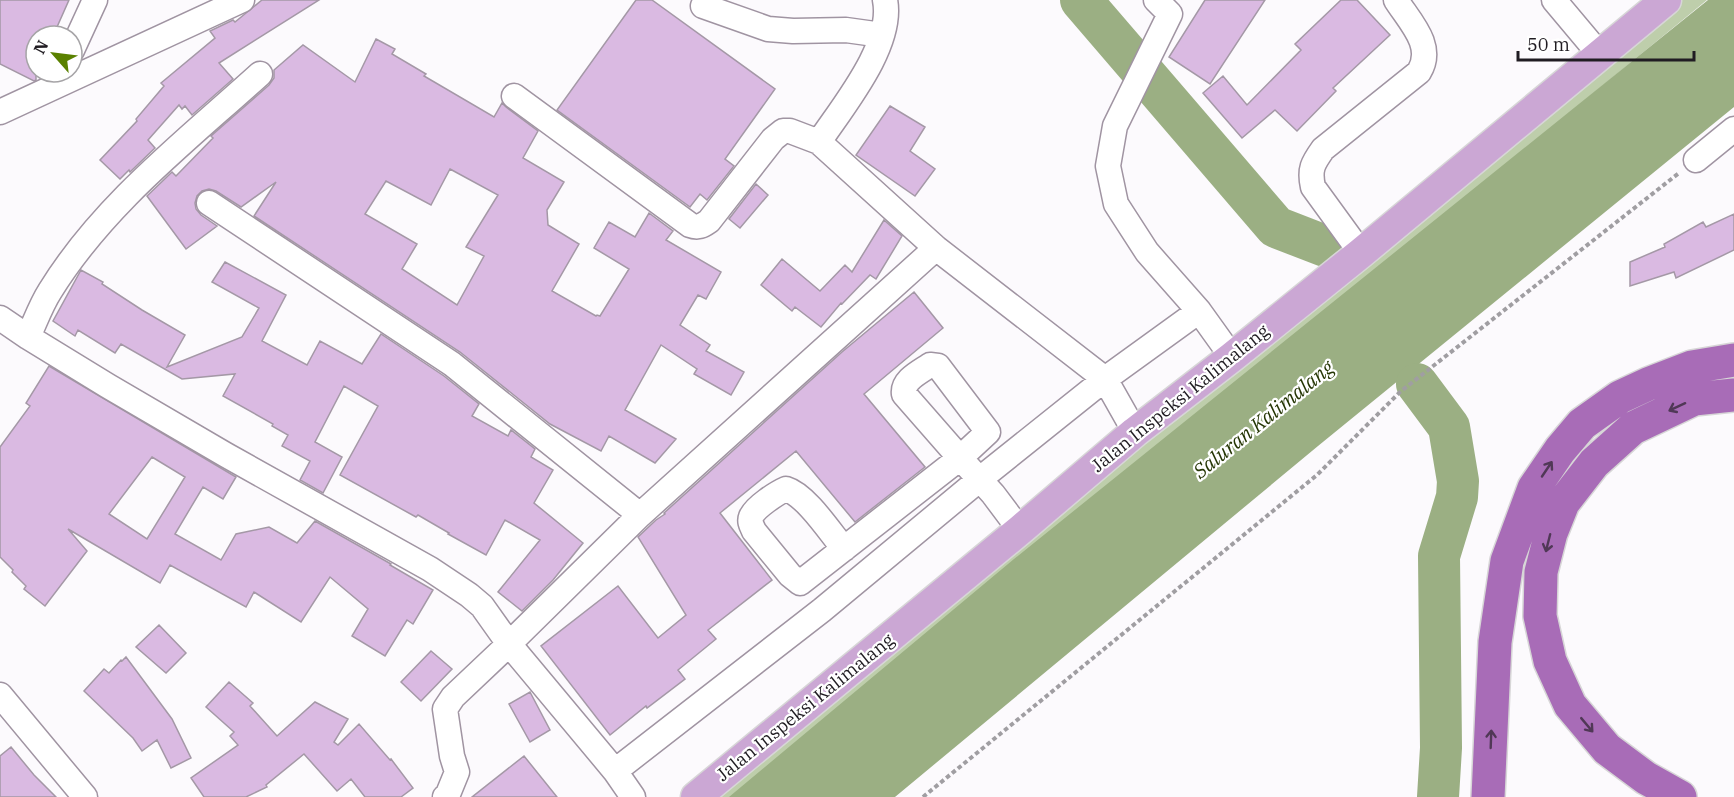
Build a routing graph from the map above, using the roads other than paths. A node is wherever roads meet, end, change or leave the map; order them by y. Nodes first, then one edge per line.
1 (95, 0) edge
2 (242, 0) edge
3 (885, 0) edge
4 (1396, 0) edge
5 (1554, 0) edge
6 (1666, 0) edge
7 (1168, 5) edge
8 (703, 6) dead end
9 (84, 24) edge
10 (882, 35) junction
11 (1601, 56) junction
12 (84, 69) edge
13 (260, 74) dead end
14 (51, 84) edge
15 (514, 96) dead end
16 (0, 112) edge
17 (1734, 129) edge
18 (819, 142) junction
19 (1696, 160) road end
20 (209, 203) dead end
21 (936, 248) junction
22 (1361, 253) junction
23 (1199, 311) junction
24 (0, 318) edge
25 (28, 337) junction
26 (1232, 357) junction
27 (1734, 360) edge
28 (1105, 379) junction
29 (1734, 395) edge
30 (1135, 432) junction
31 (980, 479) junction
32 (640, 515) junction
33 (1020, 530) junction
34 (844, 549) junction
35 (800, 583) junction
36 (822, 610) junction
37 (509, 644) junction
38 (0, 695) edge
39 (615, 771) junction
40 (86, 797) edge
41 (445, 797) edge
42 (633, 797) edge
43 (696, 797) edge
44 (1488, 797) edge
45 (1680, 797) edge

1 - 9 street
2 - 12 street
3 - 10 street
4 - 22 street
5 - 11 street
6 - 11 main road, Jalan Inspeksi Kalimalang
7 - 23 street
8 - 10 street
10 - 18 street
11 - 22 main road, Jalan Inspeksi Kalimalang
13 - 25 street
14 - 16 street
15 - 18 street
17 - 19 street
18 - 21 street
20 - 32 street
21 - 28 street
21 - 32 street
22 - 26 main road, Jalan Inspeksi Kalimalang
23 - 26 street
23 - 28 street
24 - 25 street
25 - 37 street
26 - 30 main road, Jalan Inspeksi Kalimalang
44 -> 27 highway
28 - 30 street
28 - 31 street
29 -> 45 highway
30 - 33 main road, Jalan Inspeksi Kalimalang
31 - 33 street
31 - 34 street
31 - 36 street
32 - 37 street
33 - 43 main road, Jalan Inspeksi Kalimalang
34 - 35 street
34 - 35 street
35 - 36 street
36 - 39 street
37 - 39 street
37 - 41 street
38 - 40 street
39 - 42 street

